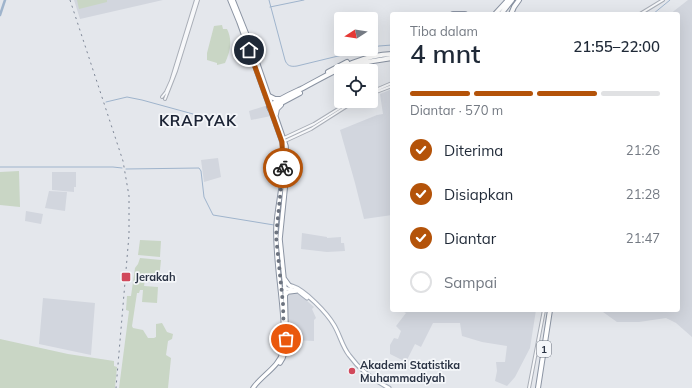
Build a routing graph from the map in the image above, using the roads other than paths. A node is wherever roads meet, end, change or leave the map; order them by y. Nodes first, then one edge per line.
1 (197, 0) edge
2 (230, 0) edge
3 (233, 0) edge
4 (508, 0) edge
5 (514, 0) edge
6 (519, 0) edge
7 (663, 0) edge
8 (497, 12) edge
9 (505, 12) edge
10 (512, 12) edge
11 (643, 12) edge
12 (390, 55) edge
13 (390, 55) edge
14 (390, 84) edge
15 (390, 87) edge
16 (378, 90) edge
17 (378, 91) edge
18 (269, 96) junction
19 (164, 98) dead end
20 (283, 100) junction
21 (271, 107) junction
22 (340, 108) edge
23 (344, 108) edge
24 (276, 114) junction
25 (283, 140) junction
26 (283, 277) junction
27 (283, 286) junction
28 (292, 286) junction
29 (296, 291) junction
30 (285, 295) junction
31 (544, 312) edge
32 (551, 312) edge
33 (285, 341) junction
34 (360, 369) junction
35 (254, 388) edge
36 (387, 388) edge
37 (529, 388) edge
38 (539, 388) edge

1 - 19 street
2 - 21 highway
3 - 18 highway
4 - 8 highway
5 - 9 highway
6 - 10 highway
7 - 11 street
12 - 20 highway
13 - 20 highway
14 - 16 street
15 - 17 street
18 - 20 highway
18 - 21 highway
20 - 21 highway
20 - 24 highway
21 - 24 highway
21 - 25 highway
22 - 25 street
23 - 25 street
24 - 25 highway
25 - 26 highway
25 - 27 highway
26 - 27 highway
26 - 28 highway
27 - 28 main road
27 - 29 main road
27 - 30 highway
27 - 33 highway
28 - 34 main road
29 - 30 highway
29 - 34 main road
30 - 33 highway
31 - 37 street
32 - 38 highway, 1
33 - 35 highway
34 - 36 main road

